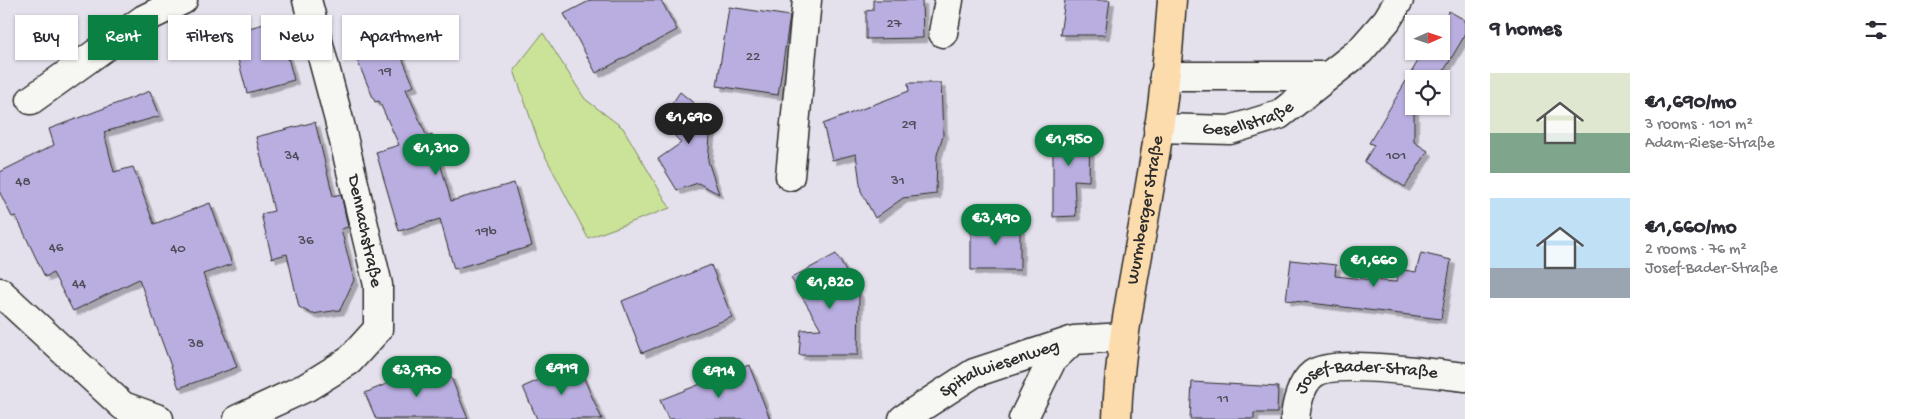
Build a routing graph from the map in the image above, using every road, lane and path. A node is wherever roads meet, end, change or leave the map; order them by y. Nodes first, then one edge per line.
1 (183, 0) edge
2 (308, 0) edge
3 (807, 0) edge
4 (949, 0) edge
5 (1172, 0) edge
6 (1399, 0) edge
7 (944, 33) dead end
8 (1164, 76) junction
9 (1326, 76) junction
10 (31, 100) dead end
11 (1158, 128) junction
12 (790, 176) dead end
13 (0, 292) edge
14 (1123, 337) junction
15 (1074, 340) junction
16 (1465, 377) edge
17 (240, 418) edge
18 (159, 419) edge
19 (903, 419) edge
20 (1024, 419) edge
21 (1117, 419) edge
22 (1296, 419) edge

1 - 10 street
2 - 17 street, Dennachstraße
3 - 12 street
4 - 7 street
5 - 8 main road, Wurmberger Straße
6 - 9 street, Gesellstraße
8 - 9 street, Gesellstraße
8 - 11 main road, Wurmberger Straße
9 - 11 street, Gesellstraße
11 - 14 main road, Wurmberger Straße
13 - 18 street
14 - 15 street, Spitalwiesenweg
14 - 21 main road, Wurmberger Straße
15 - 19 street, Spitalwiesenweg
15 - 20 street, Spitalwiesenweg
16 - 22 street, Josef-Bader-Straße

